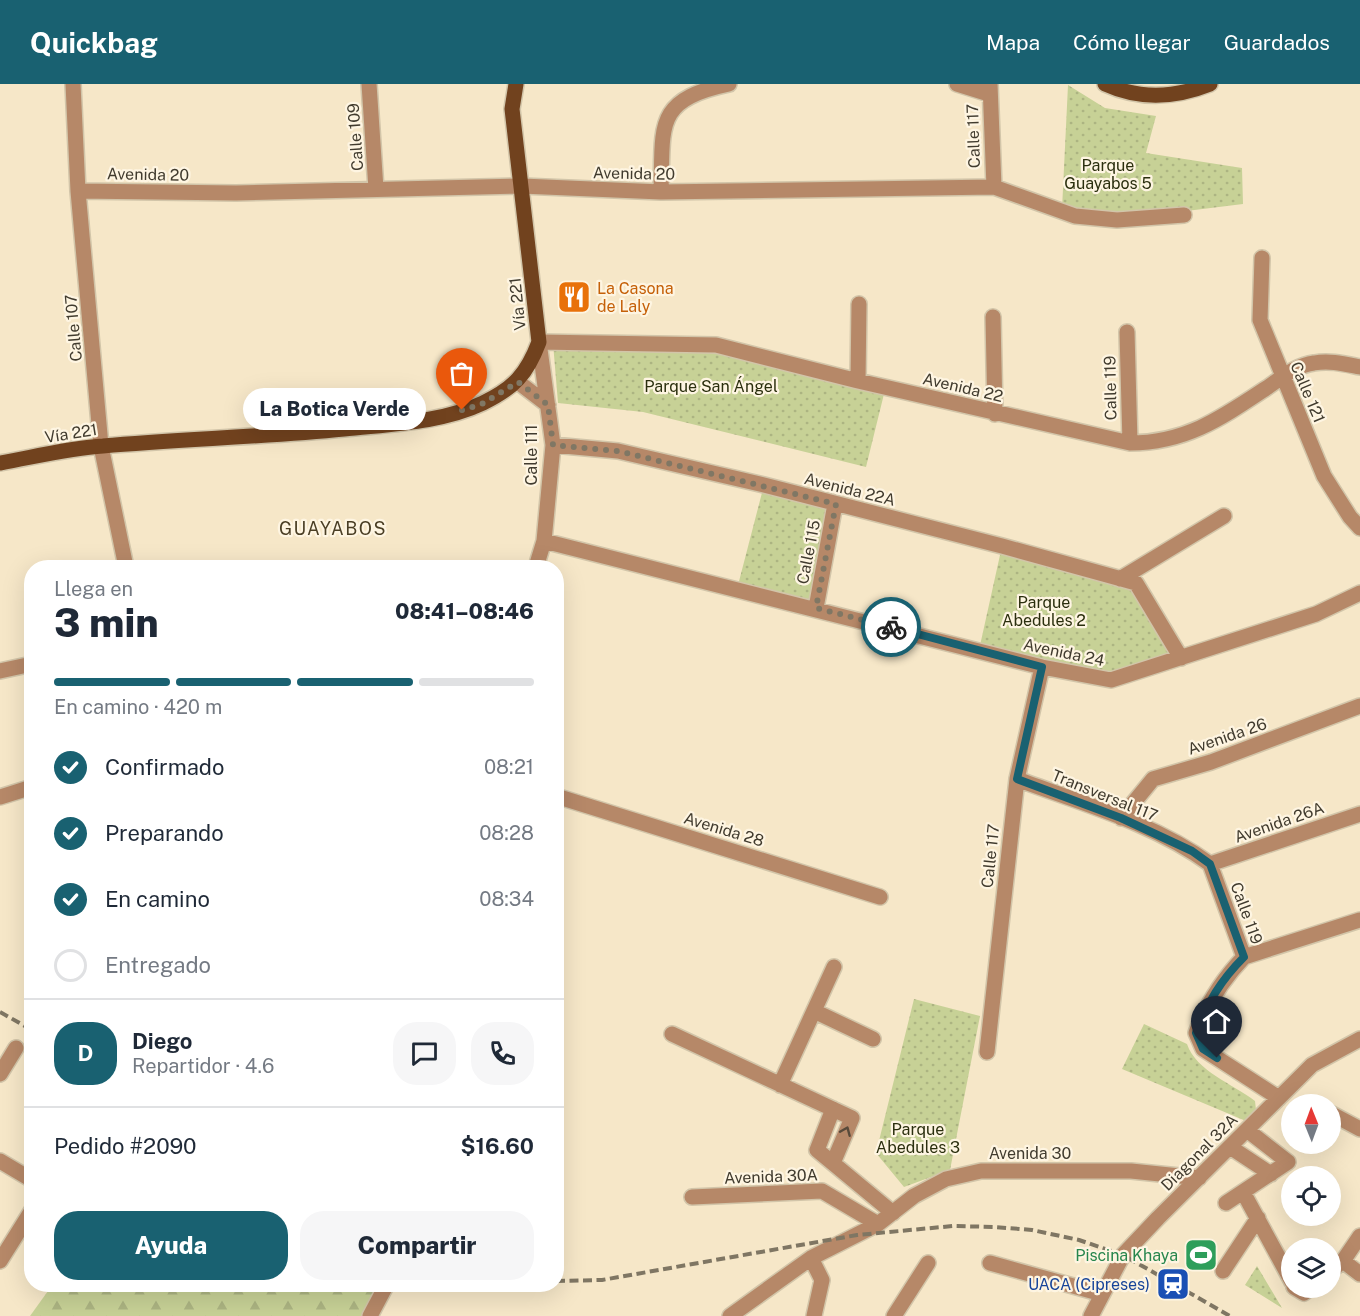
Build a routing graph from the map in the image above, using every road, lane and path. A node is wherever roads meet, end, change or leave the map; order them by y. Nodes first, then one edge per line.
1 (73, 84) edge
2 (369, 84) edge
3 (516, 84) edge
4 (729, 84) edge
5 (957, 84) edge
6 (1105, 84) edge
7 (1210, 84) edge
8 (990, 89) edge
9 (522, 186) junction
10 (994, 187) junction
11 (376, 189) junction
12 (78, 191) junction
13 (661, 192) junction
14 (1184, 215) dead end
15 (1262, 258) dead end
16 (859, 304) dead end
17 (993, 317) dead end
18 (1127, 332) dead end
19 (539, 342) junction
20 (1360, 368) edge
21 (1282, 378) junction
22 (858, 381) junction
23 (518, 382) junction
24 (548, 405) junction
25 (995, 414) junction
26 (1130, 443) junction
27 (553, 445) junction
28 (101, 446) junction
29 (0, 463) edge
30 (836, 504) junction
31 (1224, 516) dead end
32 (1360, 528) edge
33 (544, 541) junction
34 (125, 560) edge
35 (538, 560) edge
36 (1120, 579) junction
37 (1360, 593) edge
38 (816, 608) junction
39 (1181, 658) junction
40 (24, 666) edge
41 (1042, 667) junction
42 (0, 671) edge
43 (1360, 706) edge
44 (1017, 779) junction
45 (24, 790) edge
46 (0, 797) edge
47 (564, 798) edge
48 (1360, 814) edge
49 (1121, 818) junction
50 (1210, 864) junction
51 (880, 897) dead end
52 (1360, 920) edge
53 (1244, 957) junction
54 (834, 967) dead end
55 (814, 1011) junction
56 (672, 1034) dead end
57 (873, 1039) dead end
58 (1360, 1039) edge
59 (16, 1048) dead end
60 (987, 1052) dead end
61 (0, 1074) edge
62 (780, 1085) junction
63 (1279, 1098) junction
64 (1341, 1119) edge
65 (1360, 1129) edge
66 (1247, 1130) junction
67 (1230, 1147) junction
68 (0, 1161) edge
69 (1271, 1174) junction
70 (24, 1175) edge
71 (1199, 1178) junction
72 (1243, 1192) junction
73 (692, 1197) dead end
74 (1226, 1203) dead end
75 (893, 1212) junction
76 (1258, 1218) junction
77 (24, 1223) edge
78 (878, 1224) junction
79 (1360, 1236) edge
80 (811, 1258) junction
81 (1341, 1260) edge
82 (0, 1261) edge
83 (1281, 1261) edge
84 (928, 1263) dead end
85 (990, 1263) dead end
86 (1341, 1268) edge
87 (1223, 1271) dead end
88 (1360, 1274) edge
89 (383, 1292) edge
90 (1102, 1294) junction
91 (370, 1316) edge
92 (730, 1316) edge
93 (814, 1316) edge
94 (894, 1316) edge
95 (1091, 1316) edge

1 - 12 street, Calle 107
2 - 11 street, Calle 109
3 - 9 main road, Vía 221
4 - 13 street
5 - 8 street
6 - 7 main road
8 - 10 street, Calle 117
9 - 11 street, Avenida 20
9 - 13 street, Avenida 20
9 - 19 main road, Vía 221
10 - 13 street, Avenida 20
10 - 14 street, Avenida 20
11 - 12 street, Avenida 20
12 - 28 street, Calle 107
15 - 21 street, Calle 121
16 - 22 street
17 - 25 street
18 - 26 street, Calle 119
19 - 22 street, Avenida 22
19 - 23 main road, Vía 221
19 - 24 street, Calle 111
20 - 21 street, Avenida 22
21 - 26 street, Avenida 22
21 - 32 street, Calle 121
22 - 25 street, Avenida 22
23 - 24 street
23 - 28 main road, Vía 221
24 - 27 street, Calle 111
25 - 26 street, Avenida 22
27 - 30 street, Avenida 22A
27 - 33 street, Calle 111
28 - 29 main road, Vía 221
28 - 34 street, Calle 107
30 - 36 street, Avenida 22A
30 - 38 street, Calle 115
31 - 36 street
33 - 35 street, Calle 111
33 - 38 street, Avenida 24
36 - 39 street, Avenida 22A
37 - 39 street, Avenida 24
38 - 41 street, Avenida 24
39 - 41 street, Avenida 24
40 - 42 street
41 - 44 street, Calle 117
43 - 49 street, Avenida 26
44 - 49 street, Transversal 117
44 - 60 street, Calle 117
45 - 46 street
47 - 51 street, Avenida 28
48 - 50 street, Avenida 26A
49 - 50 street, Transversal 117
50 - 53 street, Calle 119
52 - 53 street
53 - 63 street, Calle 119
54 - 55 street
55 - 57 street
55 - 62 street
56 - 62 street
58 - 63 street, Diagonal 32A
59 - 61 street
62 - 75 street
63 - 66 street, Diagonal 32A
64 - 65 street
66 - 67 street, Diagonal 32A
66 - 69 street
67 - 69 street
67 - 71 street, Diagonal 32A
68 - 70 street
69 - 72 street
71 - 75 street, Avenida 30
71 - 90 street, Diagonal 32A
72 - 74 street
72 - 76 street
73 - 78 street, Avenida 30A
75 - 78 street, Avenida 30
76 - 83 street
76 - 87 street
77 - 82 street
78 - 80 street, Avenida 30
79 - 81 street
80 - 92 street, Avenida 30
80 - 93 street
84 - 94 street
85 - 90 street
86 - 88 street
89 - 91 street
90 - 95 street, Diagonal 32A

